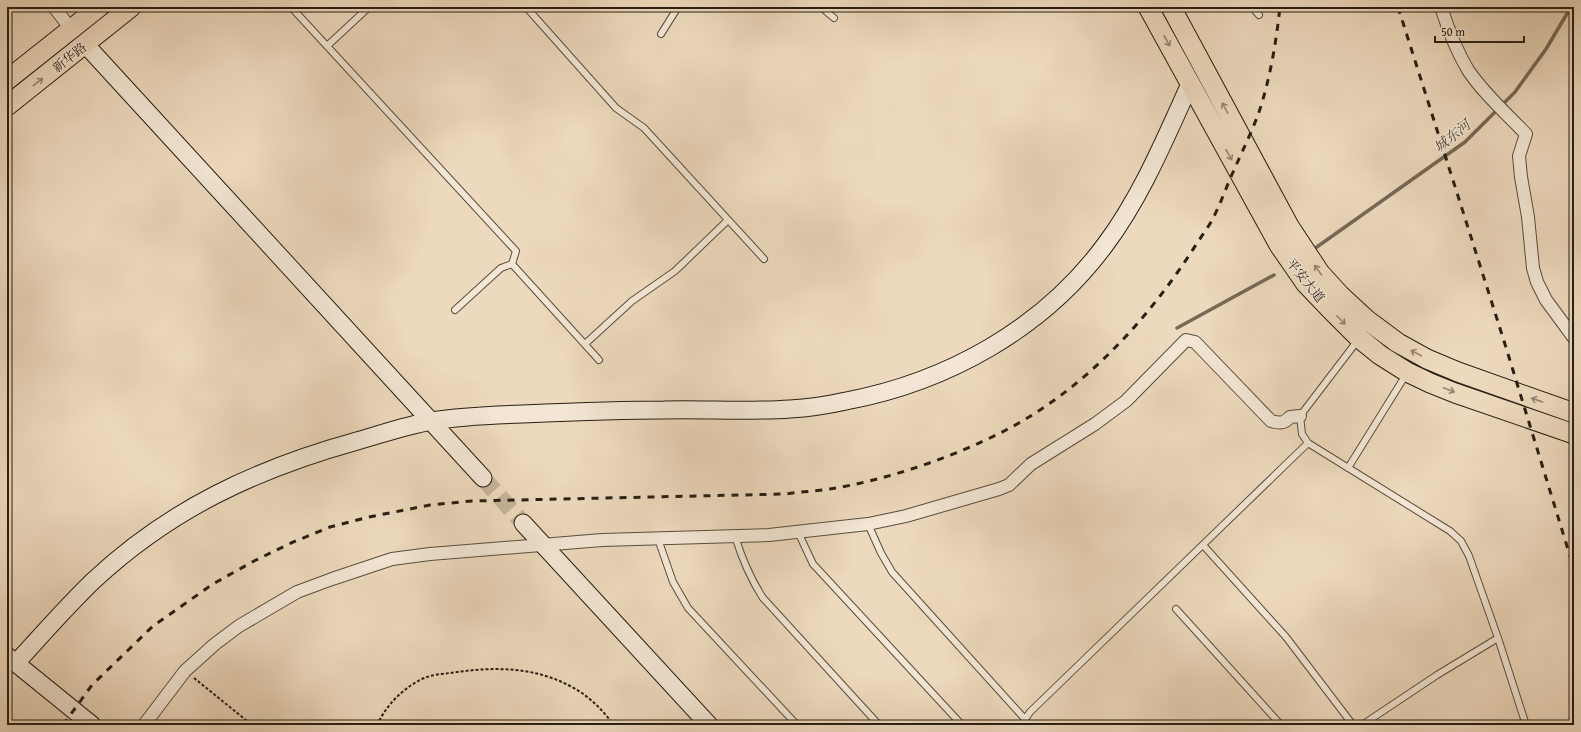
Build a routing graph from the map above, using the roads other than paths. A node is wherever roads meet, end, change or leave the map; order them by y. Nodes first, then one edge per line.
1 (54, 7) edge
2 (99, 7) edge
3 (132, 7) edge
4 (291, 7) edge
5 (368, 7) edge
6 (526, 7) edge
7 (678, 7) edge
8 (821, 7) edge
9 (1148, 7) edge
10 (1171, 7) edge
11 (1252, 7) edge
12 (1441, 7) edge
13 (1259, 15) dead end
14 (834, 18) dead end
15 (71, 29) junction
16 (661, 34) dead end
17 (85, 44) junction
18 (327, 46) junction
19 (7, 80) edge
20 (1190, 84) junction
21 (7, 106) edge
22 (728, 220) junction
23 (764, 258) dead end
24 (512, 264) junction
25 (455, 310) dead end
26 (1359, 338) junction
27 (1574, 338) edge
28 (585, 344) junction
29 (599, 360) dead end
30 (1407, 372) junction
31 (1574, 413) edge
32 (1300, 416) junction
33 (431, 421) junction
34 (1574, 434) edge
35 (1308, 443) junction
36 (1348, 468) junction
37 (483, 478) tunnel mouth
38 (523, 524) tunnel mouth
39 (868, 524) junction
40 (798, 532) junction
41 (735, 536) junction
42 (658, 539) junction
43 (543, 545) junction
44 (1203, 545) junction
45 (1176, 609) dead end
46 (1498, 638) junction
47 (12, 660) edge
48 (1024, 718) junction
49 (92, 725) edge
50 (144, 725) edge
51 (709, 725) edge
52 (797, 725) edge
53 (878, 725) edge
54 (962, 725) edge
55 (1021, 725) edge
56 (1281, 725) edge
57 (1353, 725) edge
58 (1362, 725) edge
59 (1526, 725) edge

1 - 15 street
2 - 15 main road, 新华路
3 - 17 main road, 新华路
4 - 18 lane
5 - 18 lane
6 - 22 lane
7 - 16 lane
8 - 14 lane
9 -> 20 main road, 平安大道
31 -> 10 main road, 平安大道
11 - 13 lane
12 - 27 street
15 - 19 main road, 新华路
21 -> 17 main road, 新华路
17 - 33 street
18 - 24 lane
20 -> 26 main road, 平安大道
20 - 33 street
22 - 23 lane
22 - 28 lane
24 - 25 lane
24 - 28 lane
26 - 30 main road, 平安大道
26 - 32 lane
28 - 29 lane
30 -> 34 main road, 平安大道
30 - 36 lane
32 - 35 lane
32 - 39 street
33 - 37 street
33 - 47 street
35 - 36 lane
35 - 44 lane
36 - 46 lane
38 - 43 street
39 - 40 street
39 - 48 lane
40 - 41 street
40 - 54 lane
41 - 42 street
41 - 53 lane
42 - 43 street
42 - 52 lane
43 - 50 street
43 - 51 street
44 - 48 lane
44 - 57 lane
45 - 56 lane
46 - 58 lane
46 - 59 lane
47 - 49 street
48 - 55 lane

